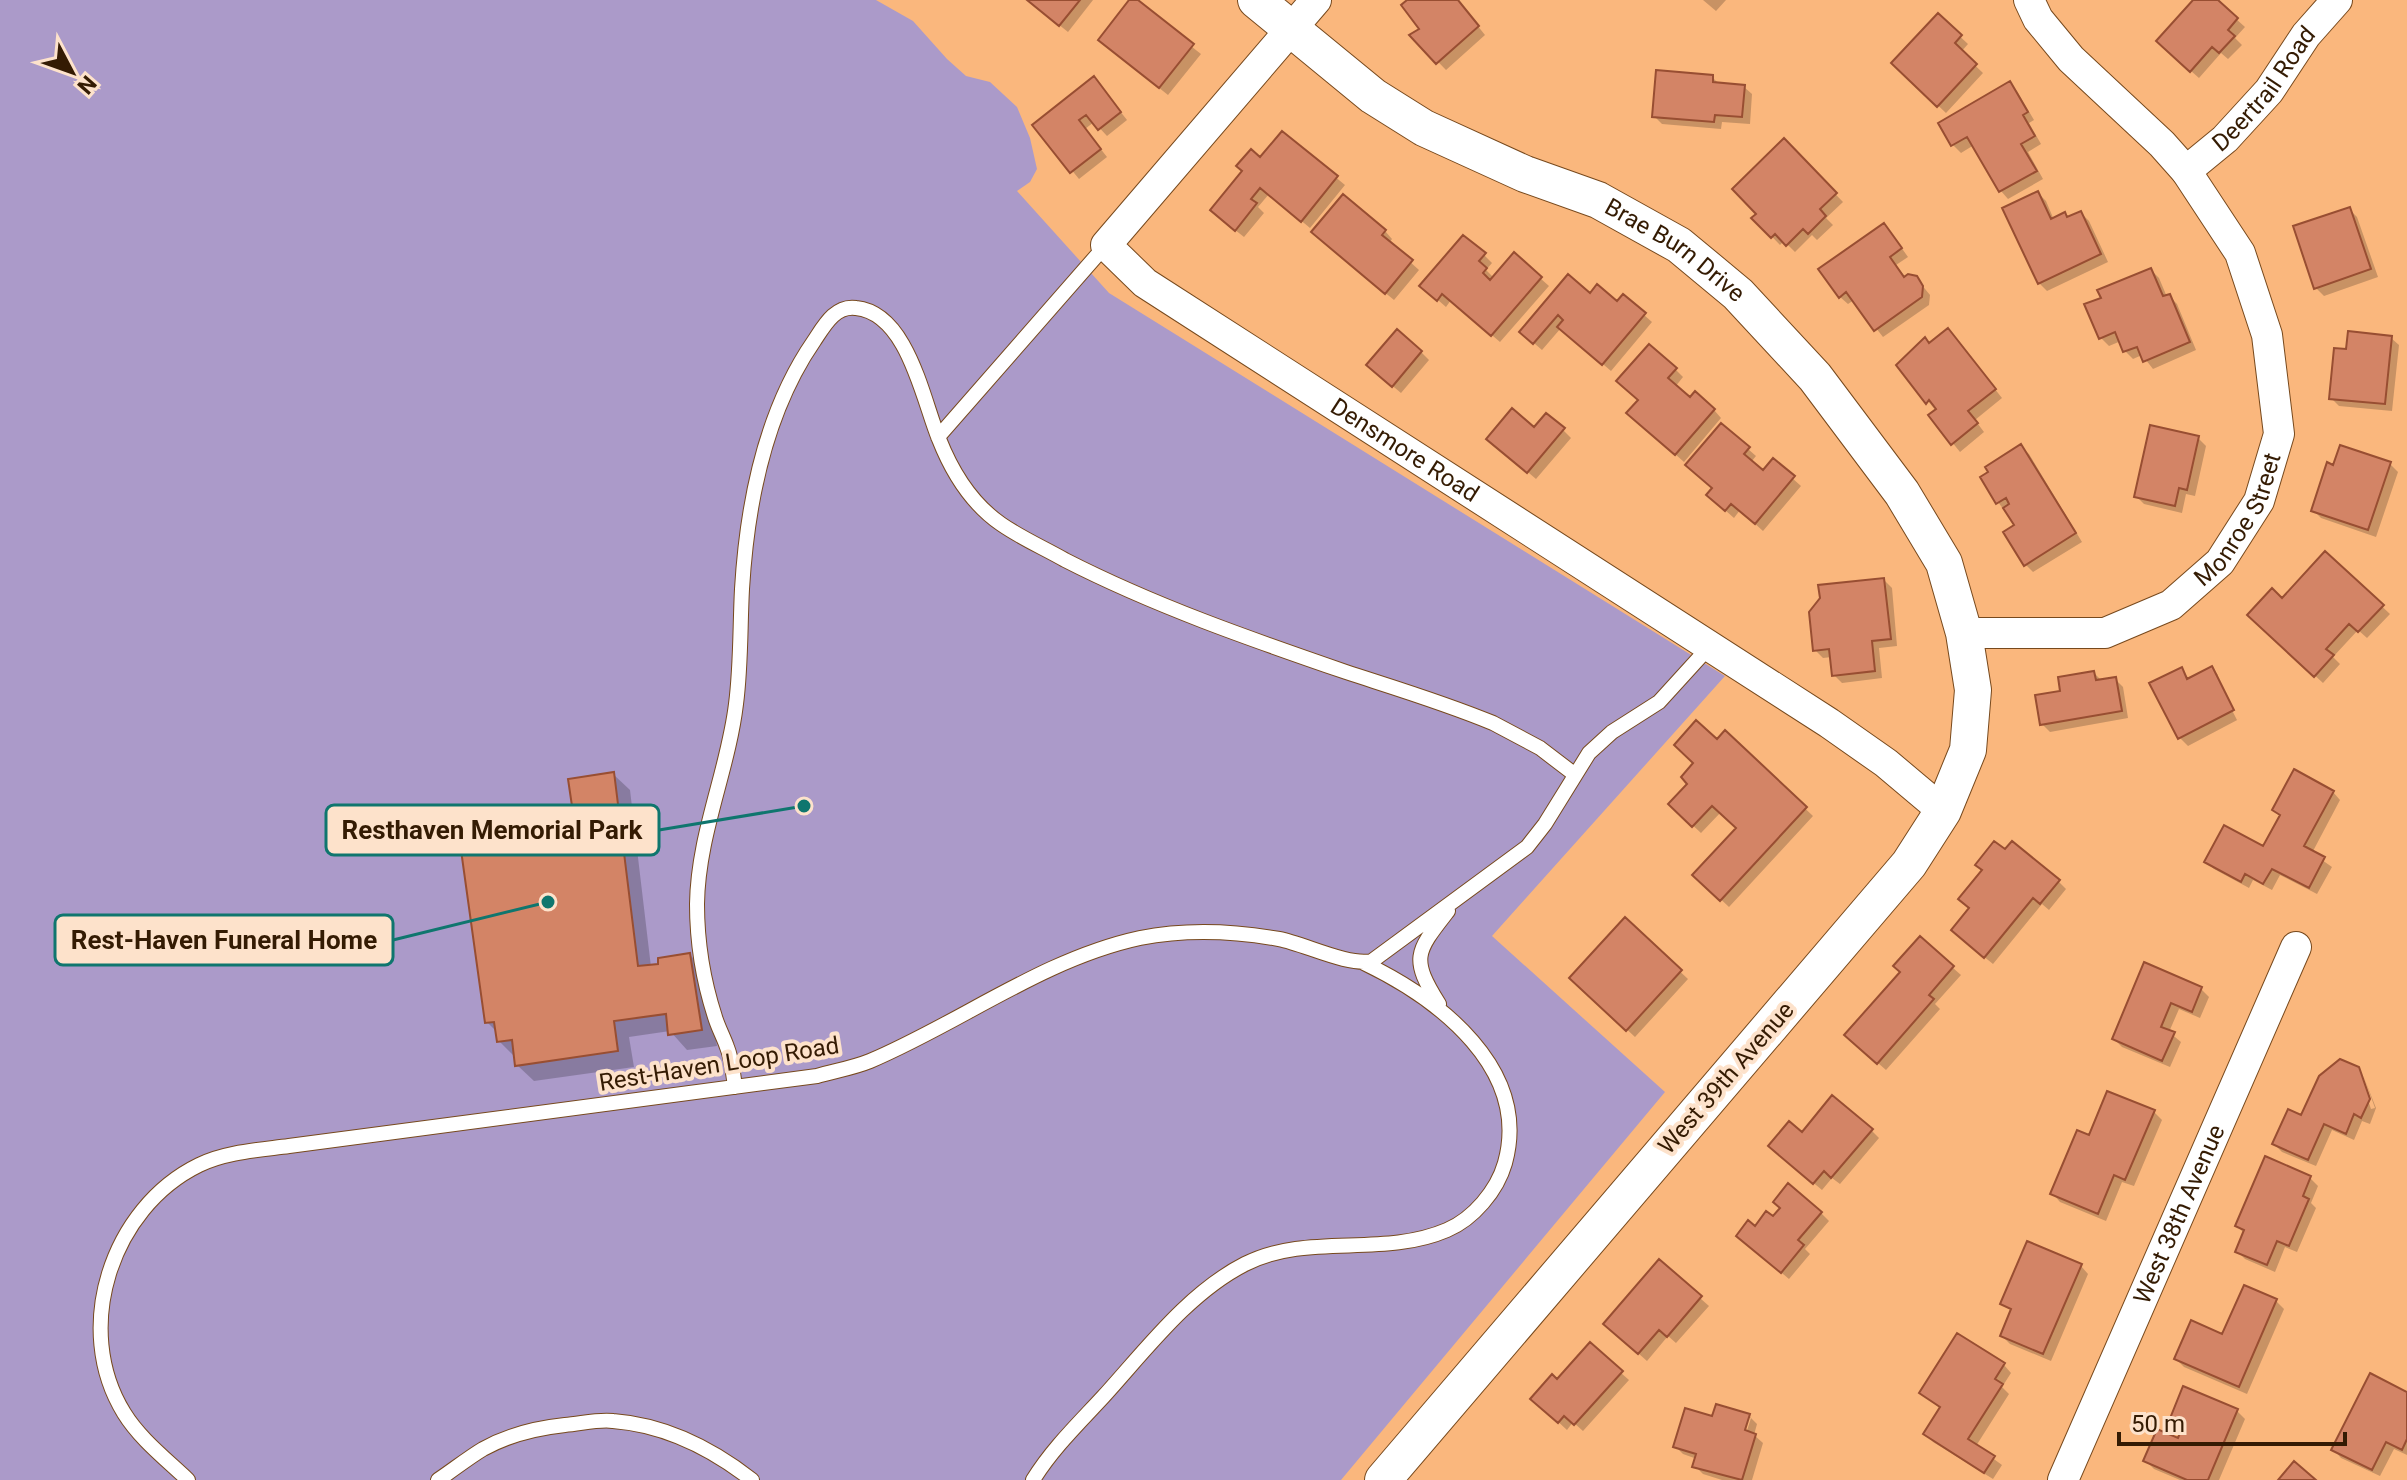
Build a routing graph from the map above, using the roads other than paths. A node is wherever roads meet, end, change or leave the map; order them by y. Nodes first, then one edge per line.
1 (1256, 0) edge
2 (1316, 0) edge
3 (2029, 0) edge
4 (2337, 0) edge
5 (1292, 29) junction
6 (2186, 171) junction
7 (1106, 245) junction
8 (938, 437) junction
9 (1964, 633) junction
10 (1710, 646) junction
11 (1574, 774) junction
12 (1943, 811) junction
13 (1458, 898) junction
14 (2296, 947) dead end
15 (1364, 963) junction
16 (1447, 1017) junction
17 (735, 1087) junction
18 (188, 1480) edge
19 (438, 1480) edge
20 (752, 1480) edge
21 (1033, 1480) edge
22 (1383, 1480) edge
23 (2063, 1480) edge

1 - 5 street, Brae Burn Drive
2 - 5 street
3 - 6 street, Monroe Street
4 - 6 street, Deertrail Road
5 - 7 street
5 - 9 street, Brae Burn Drive
6 - 9 street, Monroe Street
7 - 8 lane
7 - 10 street, Densmore Road
8 - 11 lane
8 - 17 lane
9 - 12 street, West 39th Avenue
10 - 11 lane
10 - 12 street, Densmore Road
11 - 13 lane
12 - 22 street, West 39th Avenue
13 - 15 lane
13 - 16 lane
14 - 23 street, West 38th Avenue
15 - 16 lane, Rest-Haven Loop Road
15 - 17 lane, Rest-Haven Loop Road
16 - 21 lane
17 - 18 lane, Rest-Haven Loop Road
19 - 20 lane

